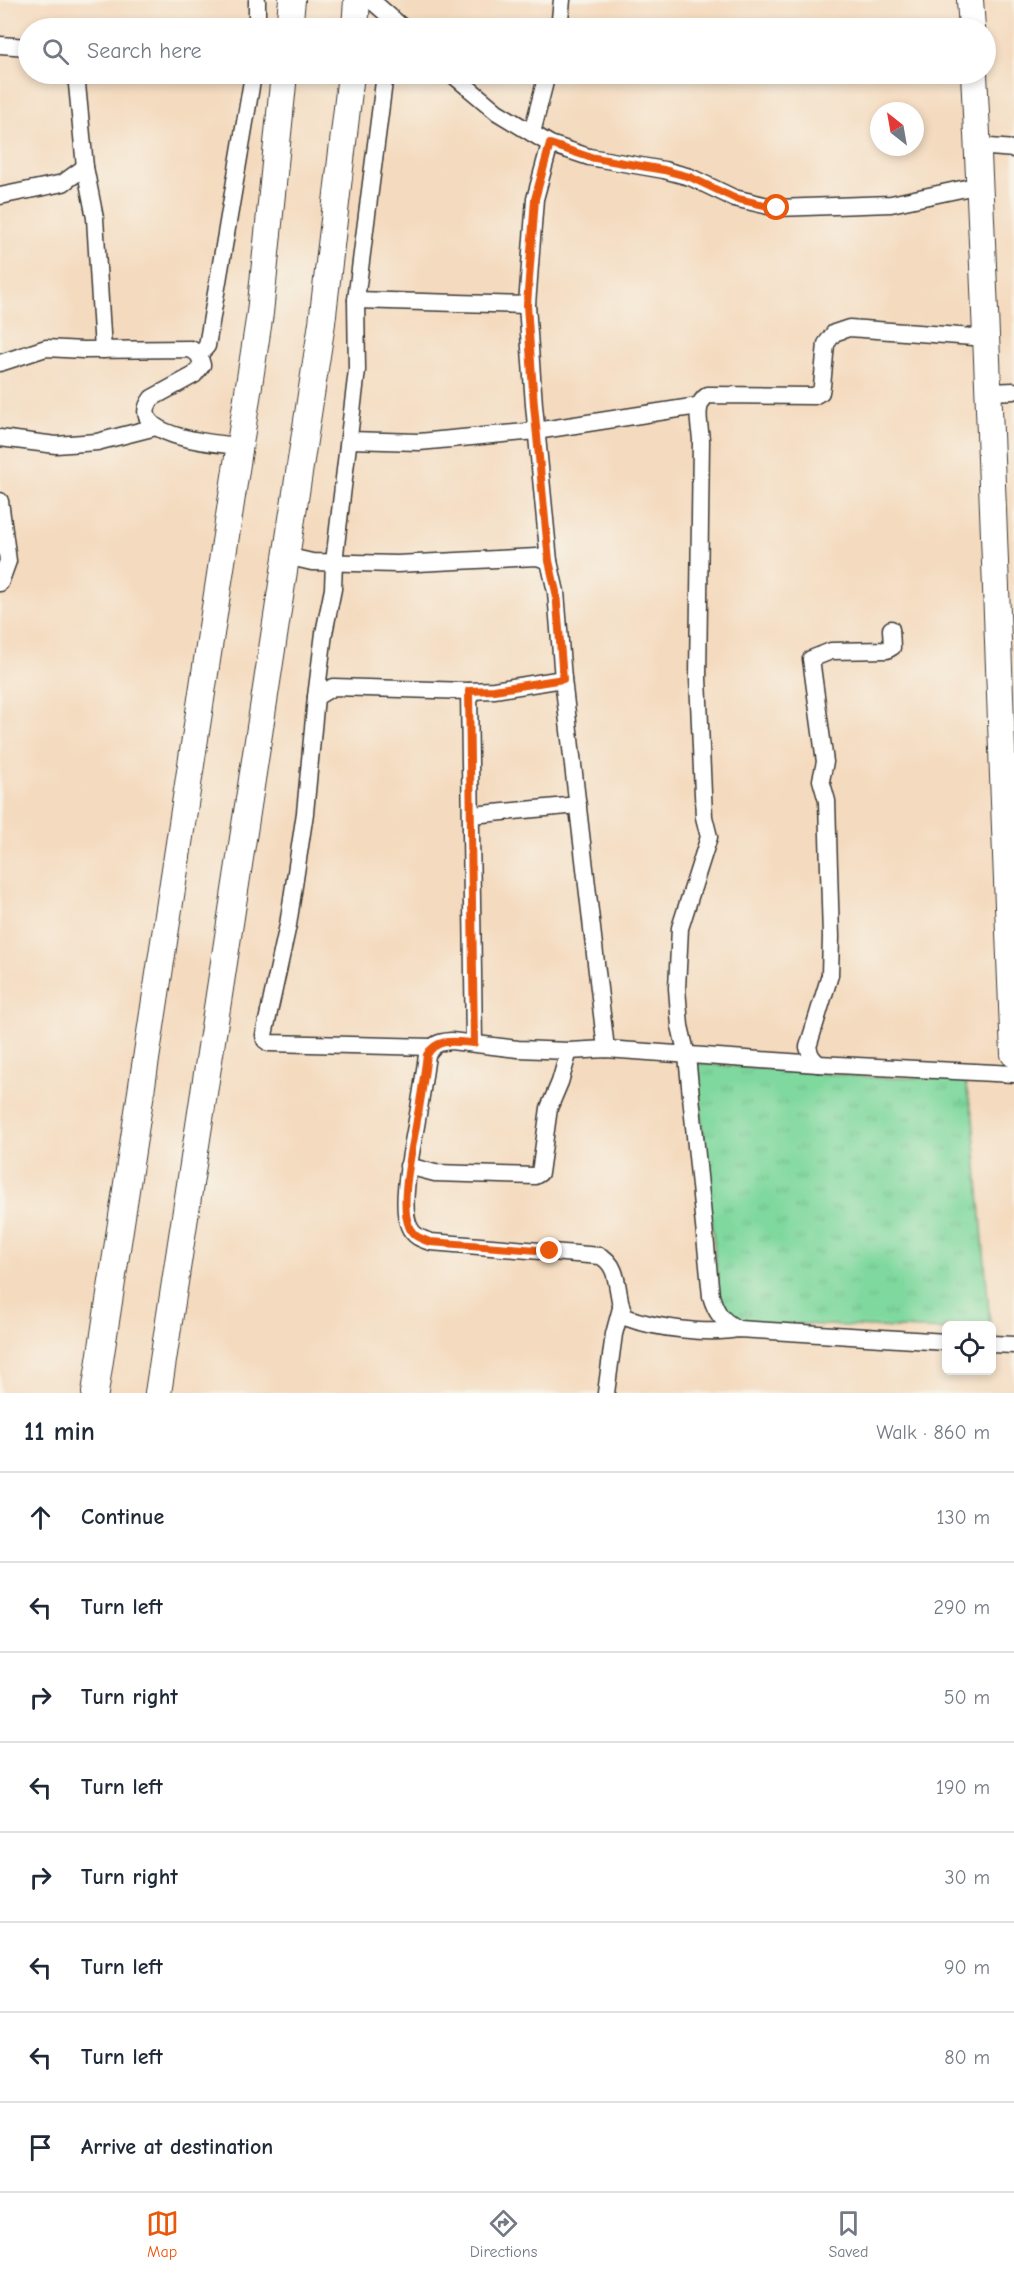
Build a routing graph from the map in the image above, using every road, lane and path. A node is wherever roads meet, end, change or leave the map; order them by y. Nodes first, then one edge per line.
1 (257, 0) edge
2 (292, 0) edge
3 (357, 0) edge
4 (371, 0) edge
5 (562, 0) edge
6 (970, 0) edge
7 (257, 18) edge
8 (290, 18) edge
9 (356, 18) edge
10 (388, 18) edge
11 (561, 18) edge
12 (971, 18) edge
13 (0, 45) edge
14 (18, 46) edge
15 (77, 84) edge
16 (251, 84) edge
17 (283, 84) edge
18 (350, 84) edge
19 (384, 84) edge
20 (388, 84) edge
21 (464, 84) edge
22 (544, 84) edge
23 (975, 84) edge
24 (383, 92) junction
25 (532, 133) junction
26 (550, 144) junction
27 (978, 146) junction
28 (1014, 150) edge
29 (85, 167) junction
30 (980, 185) junction
31 (0, 196) edge
32 (356, 300) junction
33 (527, 305) junction
34 (987, 338) junction
35 (103, 350) junction
36 (199, 355) junction
37 (4, 360) edge
38 (1002, 392) edge
39 (698, 406) junction
40 (156, 427) junction
41 (536, 431) junction
42 (0, 438) edge
43 (349, 440) junction
44 (239, 447) junction
45 (0, 501) edge
46 (286, 556) junction
47 (549, 561) junction
48 (334, 562) junction
49 (0, 583) edge
50 (891, 629) dead end
51 (319, 674) junction
52 (563, 679) junction
53 (333, 687) junction
54 (469, 691) junction
55 (1006, 695) edge
56 (316, 697) junction
57 (578, 805) junction
58 (472, 815) junction
59 (474, 1043) junction
60 (432, 1047) junction
61 (606, 1049) junction
62 (568, 1051) junction
63 (1014, 1054) edge
64 (687, 1056) junction
65 (818, 1064) junction
66 (1014, 1074) edge
67 (408, 1166) junction
68 (621, 1308) junction
69 (738, 1329) junction
70 (942, 1342) edge
71 (996, 1344) edge
72 (1014, 1345) edge
73 (95, 1393) edge
74 (158, 1393) edge
75 (606, 1393) edge

1 - 7 street
2 - 8 highway
3 - 9 highway
4 - 10 street
5 - 11 street
6 - 12 highway
13 - 14 street
15 - 29 street
16 - 36 street
17 - 44 highway
18 - 46 highway
19 - 24 street
20 - 24 street
21 - 25 street
22 - 25 street
23 - 27 highway
24 - 32 street
25 - 26 street
26 - 30 street
26 - 33 street
27 - 28 street
27 - 30 highway
29 - 31 street
29 - 35 street
30 - 34 highway
32 - 33 street
32 - 43 street
33 - 41 street
34 - 38 highway
34 - 39 street
35 - 36 street
35 - 37 street
36 - 40 street
38 - 55 highway
39 - 41 street
39 - 64 street
40 - 42 street
40 - 44 street
41 - 43 street
41 - 47 street
43 - 48 street
44 - 73 highway
45 - 49 street
46 - 48 street
46 - 74 highway
47 - 48 street
47 - 52 street
48 - 51 street
50 - 65 street
51 - 53 street
51 - 56 street
52 - 54 street
52 - 57 street
53 - 54 street
53 - 56 street
54 - 58 street
55 - 63 highway
56 - 60 street
57 - 58 street
57 - 61 street
58 - 59 street
59 - 60 street
59 - 62 street
60 - 67 street
61 - 62 street
61 - 64 street
62 - 67 street
64 - 65 street
64 - 69 street
65 - 66 street
67 - 68 street
68 - 69 street
68 - 75 street
69 - 70 street
71 - 72 street

